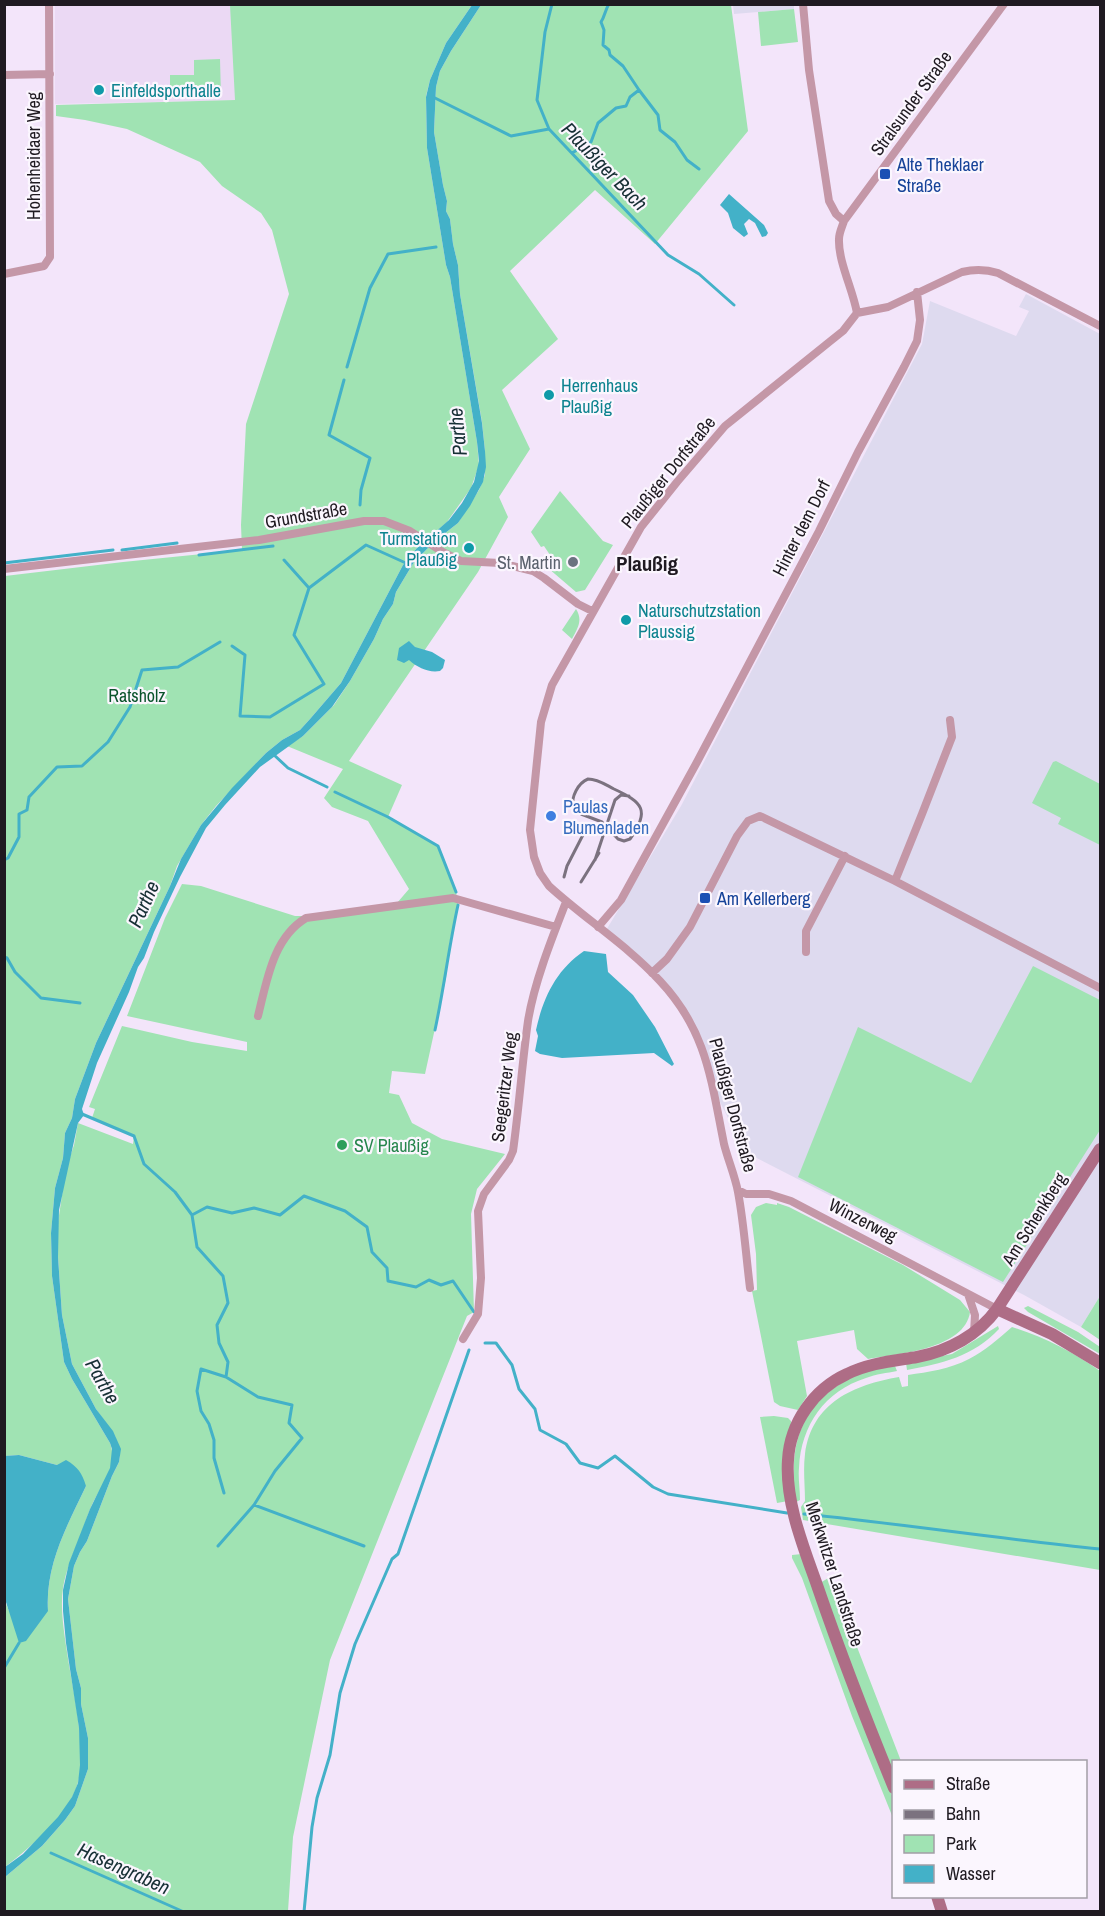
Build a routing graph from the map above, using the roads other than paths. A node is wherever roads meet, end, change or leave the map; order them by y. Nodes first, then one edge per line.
1 (49, 4) edge
2 (803, 4) edge
3 (1004, 4) edge
4 (50, 74) junction
5 (4, 75) edge
6 (844, 221) junction
7 (4, 274) edge
8 (920, 291) junction
9 (856, 313) junction
10 (1101, 326) edge
11 (4, 569) edge
12 (592, 611) junction
13 (950, 720) dead end
14 (845, 856) junction
15 (895, 881) junction
16 (566, 902) junction
17 (556, 927) junction
18 (598, 927) junction
19 (806, 952) dead end
20 (652, 973) junction
21 (1101, 988) edge
22 (258, 1016) dead end
23 (1101, 1149) edge
24 (738, 1190) junction
25 (750, 1288) dead end
26 (968, 1294) junction
27 (998, 1309) junction
28 (975, 1332) junction
29 (463, 1339) dead end
30 (1101, 1363) edge
31 (892, 1783) edge

1 - 4 street, Hohenheidaer Weg
2 - 6 street
3 - 6 street, Stralsunder Straße
4 - 5 street
4 - 7 street, Hohenheidaer Weg
6 - 9 street
8 - 9 street
8 - 10 street
8 - 18 street, Hinter dem Dorf
9 - 12 street, Plaußiger Dorfstraße
11 - 12 street, Grundstraße
12 - 16 street, Plaußiger Dorfstraße
13 - 15 street
14 - 15 street
14 - 19 street
14 - 20 street
15 - 21 street
16 - 17 street, Seegeritzer Weg
16 - 18 street, Plaußiger Dorfstraße
17 - 22 street
17 - 29 street, Seegeritzer Weg
18 - 20 street, Plaußiger Dorfstraße
20 - 24 street, Plaußiger Dorfstraße
23 - 27 street, Am Schenkberg
24 - 25 street, Plaußiger Dorfstraße
24 - 26 street, Winzerweg
26 - 27 street, Winzerweg
26 - 28 street
27 - 28 street, Merkwitzer Landstraße
27 - 30 street
28 - 31 street, Merkwitzer Landstraße

